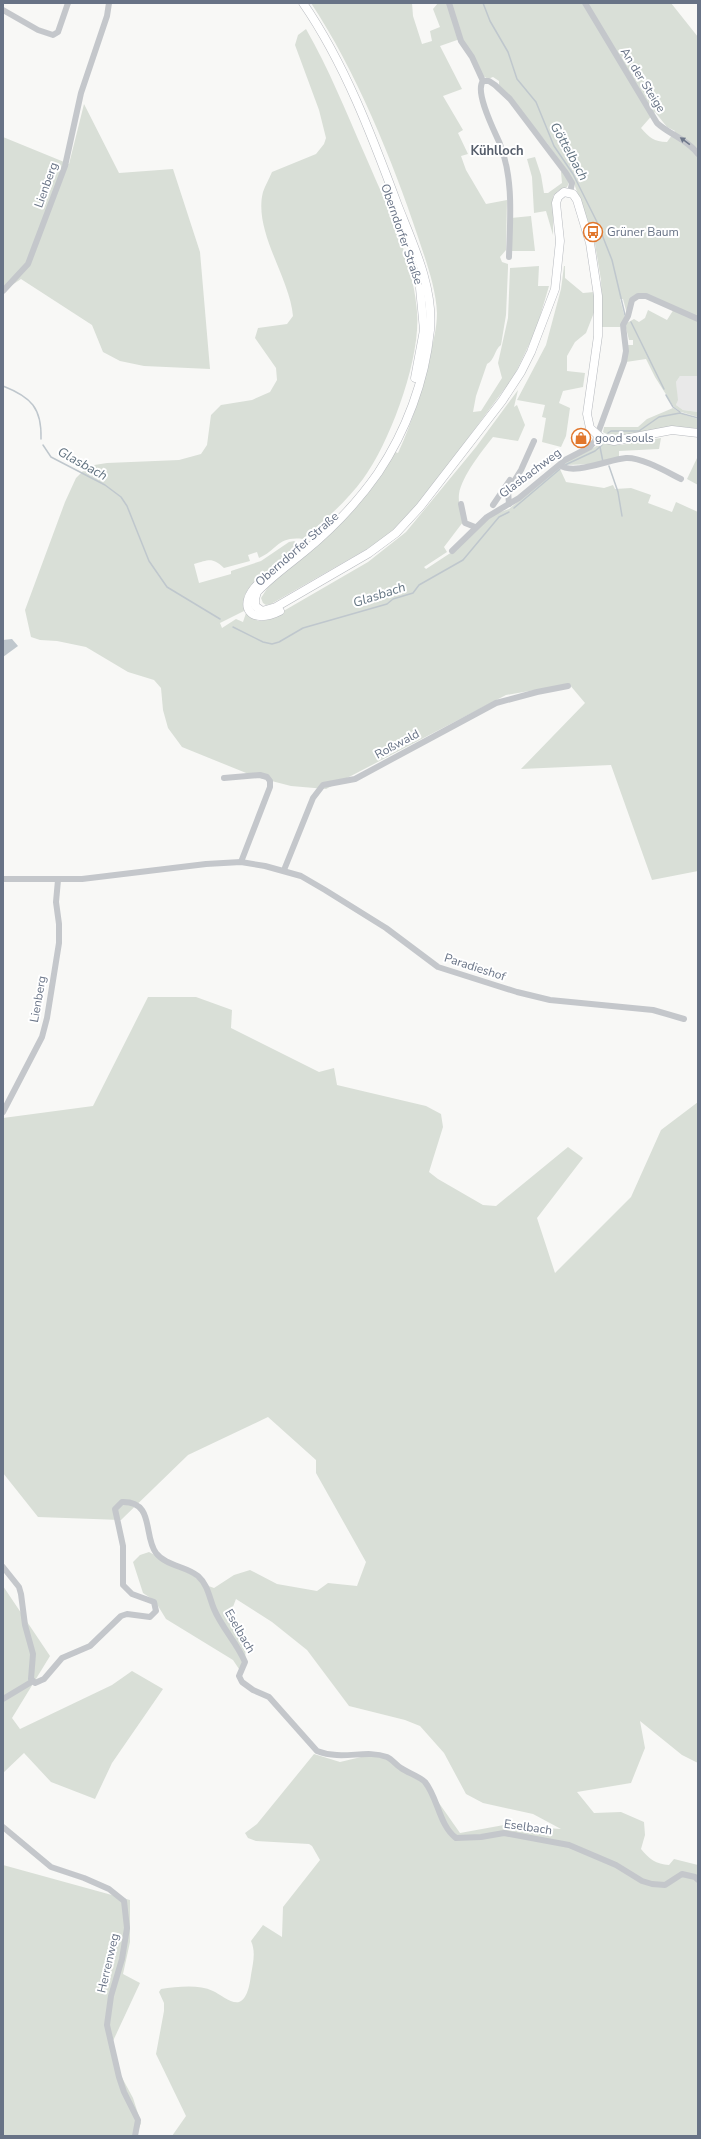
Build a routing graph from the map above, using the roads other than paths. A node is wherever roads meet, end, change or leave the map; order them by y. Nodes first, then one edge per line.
1 (68, 3) edge
2 (109, 3) edge
3 (297, 3) edge
4 (303, 3) edge
5 (449, 3) edge
6 (585, 3) edge
7 (3, 10) edge
8 (483, 81) junction
9 (698, 154) edge
10 (570, 193) junction
11 (509, 257) dead end
12 (3, 291) edge
13 (551, 300) junction
14 (698, 319) edge
15 (680, 431) junction
16 (698, 432) edge
17 (597, 436) junction
18 (698, 437) edge
19 (534, 441) dead end
20 (560, 465) junction
21 (519, 474) junction
22 (681, 479) dead end
23 (461, 504) dead end
24 (509, 504) junction
25 (493, 505) dead end
26 (475, 527) junction
27 (452, 551) dead end
28 (568, 686) dead end
29 (224, 778) dead end
30 (241, 862) junction
31 (284, 870) junction
32 (3, 879) edge
33 (58, 880) junction
34 (684, 1019) dead end
35 (3, 1112) edge
36 (3, 1567) edge
37 (33, 1681) junction
38 (3, 1699) edge
39 (3, 1827) edge
40 (698, 1880) edge
41 (135, 2136) edge

1 - 7 street
2 - 12 street, Lienberg
3 - 13 main road, Oberndorfer Straße
4 - 13 main road, Oberndorfer Straße
5 - 8 street
9 -> 6 street, An der Steige
8 - 10 street
8 - 11 street
10 - 13 main road, Oberndorfer Straße
10 - 17 main road
14 - 17 street
15 - 16 main road
15 - 17 main road
15 - 18 street
17 - 20 street, Glasbachweg
19 - 21 street
20 - 22 street
20 - 24 street, Glasbachweg
21 - 24 street
21 - 25 street
23 - 26 street
24 - 26 street, Glasbachweg
26 - 27 street, Glasbachweg
28 - 31 street, Roßwald
29 - 30 street
30 - 31 street
30 - 33 street
31 - 34 street, Paradieshof
32 - 33 street
33 - 35 street, Lienberg
36 - 37 street
37 - 38 street
37 - 40 street, Eselbach
39 - 41 street, Herrenweg

